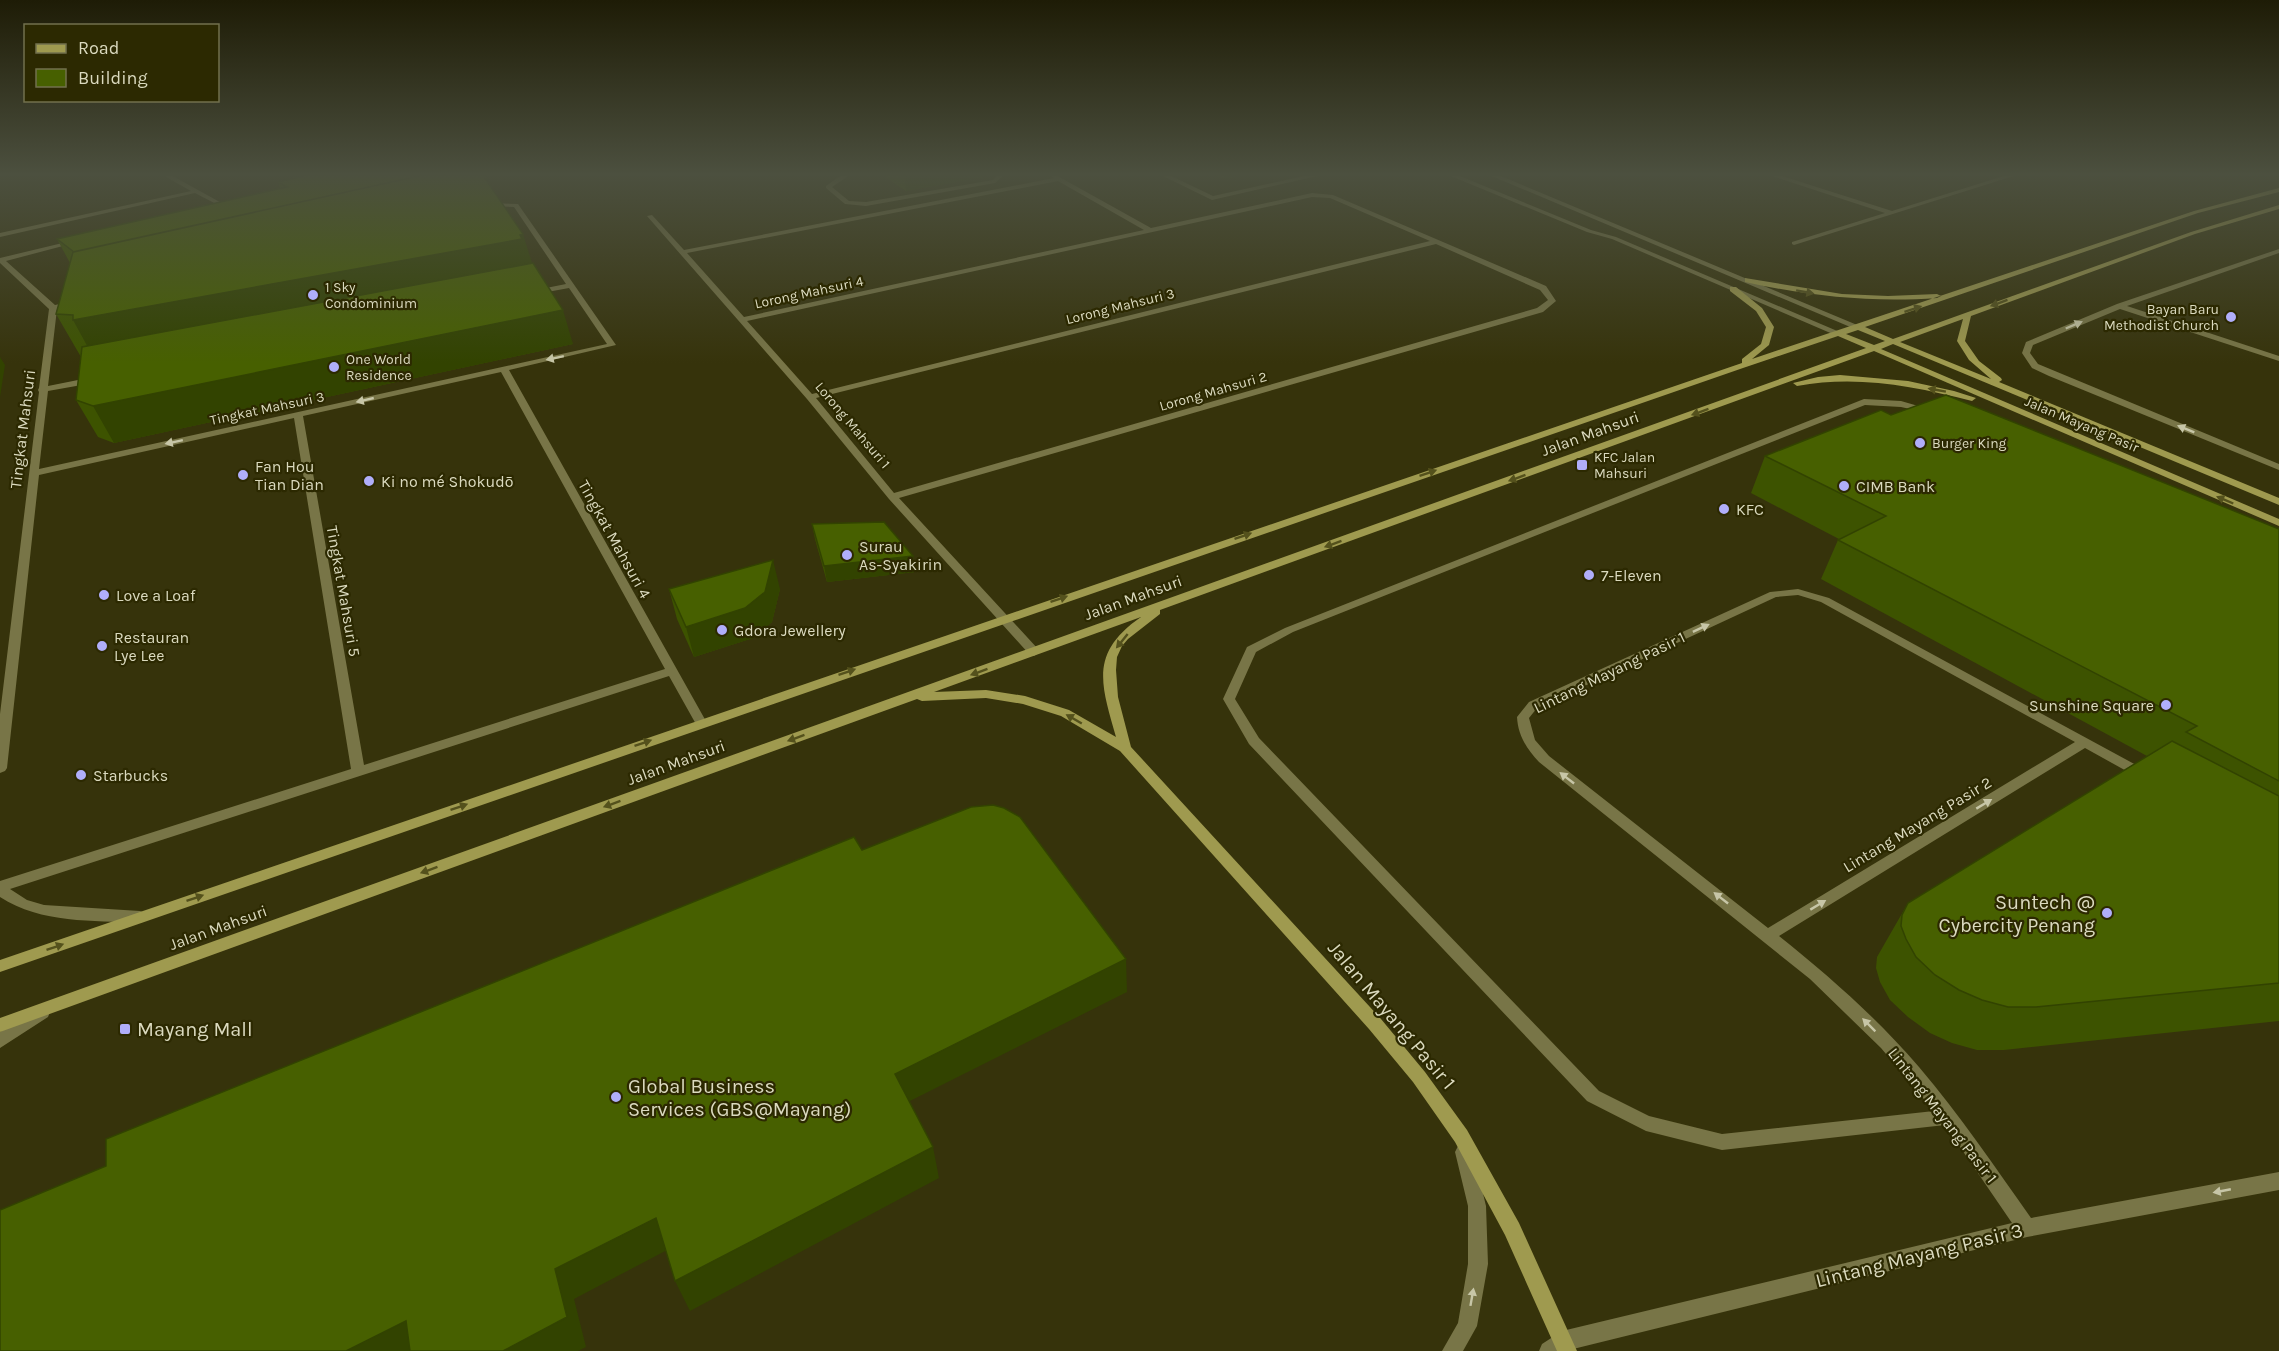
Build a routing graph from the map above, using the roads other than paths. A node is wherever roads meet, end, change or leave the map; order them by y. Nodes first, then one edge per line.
1 (538, 237) edge
2 (669, 237) edge
3 (760, 237) edge
4 (1117, 237) edge
5 (1425, 237) edge
6 (1611, 237) edge
7 (1643, 237) edge
8 (1814, 237) edge
9 (2123, 237) edge
10 (2182, 237) edge
11 (1614, 238) joint
12 (79, 241) edge
13 (1436, 242) junction
14 (1794, 243) dead end
15 (2279, 251) edge
16 (683, 252) junction
17 (0, 260) edge
18 (1748, 280) junction
19 (571, 285) junction
20 (1733, 289) junction
21 (1960, 293) junction
22 (525, 294) edge
23 (87, 299) edge
24 (2120, 306) junction
25 (53, 308) junction
26 (1540, 310) joint
27 (1968, 314) junction
28 (741, 320) junction
29 (1858, 327) junction
30 (1838, 333) junction
31 (1894, 342) junction
32 (1875, 349) junction
33 (2279, 359) edge
34 (1740, 366) junction
35 (504, 369) junction
36 (99, 379) edge
37 (42, 390) junction
38 (1755, 392) junction
39 (810, 397) junction
40 (2036, 402) junction
41 (2014, 409) junction
42 (1937, 413) edge
43 (298, 416) junction
44 (2279, 467) edge
45 (34, 473) junction
46 (892, 497) junction
47 (2279, 502) edge
48 (2279, 523) edge
49 (1167, 604) junction
50 (1004, 618) junction
51 (1034, 652) junction
52 (671, 671) junction
53 (903, 699) junction
54 (701, 723) junction
55 (2085, 742) junction
56 (1125, 748) junction
57 (0, 768) edge
58 (358, 771) junction
59 (2156, 782) edge
60 (0, 888) edge
61 (140, 917) junction
62 (1768, 936) junction
63 (0, 966) edge
64 (51, 1007) junction
65 (0, 1025) edge
66 (0, 1041) edge
67 (1948, 1117) junction
68 (1461, 1136) junction
69 (2279, 1181) edge
70 (2027, 1228) junction
71 (1559, 1348) edge
72 (1452, 1351) edge

1 - 19 street
2 - 16 street, Lorong Mahsuri 1
3 - 16 street
4 - 28 street, Lorong Mahsuri 4
5 - 13 street, Lorong Mahsuri 4
6 - 11 street
7 - 18 street
8 - 14 street
9 - 21 street, Jalan Mahsuri
10 -> 27 street, Jalan Mahsuri
11 - 20 street
12 - 17 street
13 - 26 street, Lorong Mahsuri 4
13 - 39 street, Lorong Mahsuri 3
15 - 24 street
16 - 28 street, Lorong Mahsuri 1
17 - 25 street
18 -> 21 street
18 - 29 street
19 - 22 street
19 -> 35 street, Tingkat Mahsuri 3
20 - 30 street
20 - 34 street
29 -> 21 street, Jalan Mahsuri
23 - 25 street
24 - 33 street
44 -> 24 street
25 - 37 street, Tingkat Mahsuri
26 - 46 street, Lorong Mahsuri 2
27 - 31 street, Jalan Mahsuri
27 - 40 street
28 - 39 street, Lorong Mahsuri 1
29 - 30 street, Jalan Mahsuri
29 - 31 street, Jalan Mayang Pasir
30 - 32 street, Jalan Mayang Pasir
30 - 34 street, Jalan Mahsuri
31 - 32 street, Jalan Mahsuri
31 - 40 street, Jalan Mayang Pasir
32 - 38 street, Jalan Mahsuri
32 - 41 street, Jalan Mayang Pasir
50 -> 34 street, Jalan Mahsuri
35 -> 43 street, Tingkat Mahsuri 3
35 - 52 street, Tingkat Mahsuri 4
36 - 37 street
37 - 45 street, Tingkat Mahsuri
41 -> 38 street
38 -> 49 street, Jalan Mahsuri
39 - 46 street, Lorong Mahsuri 1
40 - 47 street, Jalan Mayang Pasir
48 -> 41 street, Jalan Mayang Pasir
42 - 67 street
43 -> 45 street, Tingkat Mahsuri 3
43 - 58 street, Tingkat Mahsuri 5
45 - 57 street, Tingkat Mahsuri
46 - 50 street, Lorong Mahsuri 1
49 - 51 street, Jalan Mahsuri
49 -> 56 street, Jalan Mayang Pasir 1
50 - 51 street, Lorong Mahsuri 1
54 -> 50 street, Jalan Mahsuri
51 -> 53 street, Jalan Mahsuri
52 - 54 street, Tingkat Mahsuri 4
52 - 58 street
56 -> 53 street, Jalan Mayang Pasir 1
53 -> 64 street, Jalan Mahsuri
61 -> 54 street, Jalan Mahsuri
55 - 59 street, Lintang Mayang Pasir 1
62 -> 55 street, Lintang Mayang Pasir 2
62 -> 55 street, Lintang Mayang Pasir 1
56 - 68 street, Jalan Mayang Pasir 1
58 - 60 street
60 - 61 street
63 -> 61 street, Jalan Mahsuri
67 -> 62 street, Lintang Mayang Pasir 1
64 - 65 street, Jalan Mahsuri
64 - 66 street
67 - 70 street, Lintang Mayang Pasir 1
68 - 71 street, Jalan Mayang Pasir 1
72 -> 68 street
69 -> 70 street, Lintang Mayang Pasir 3
70 - 71 street, Lintang Mayang Pasir 3

